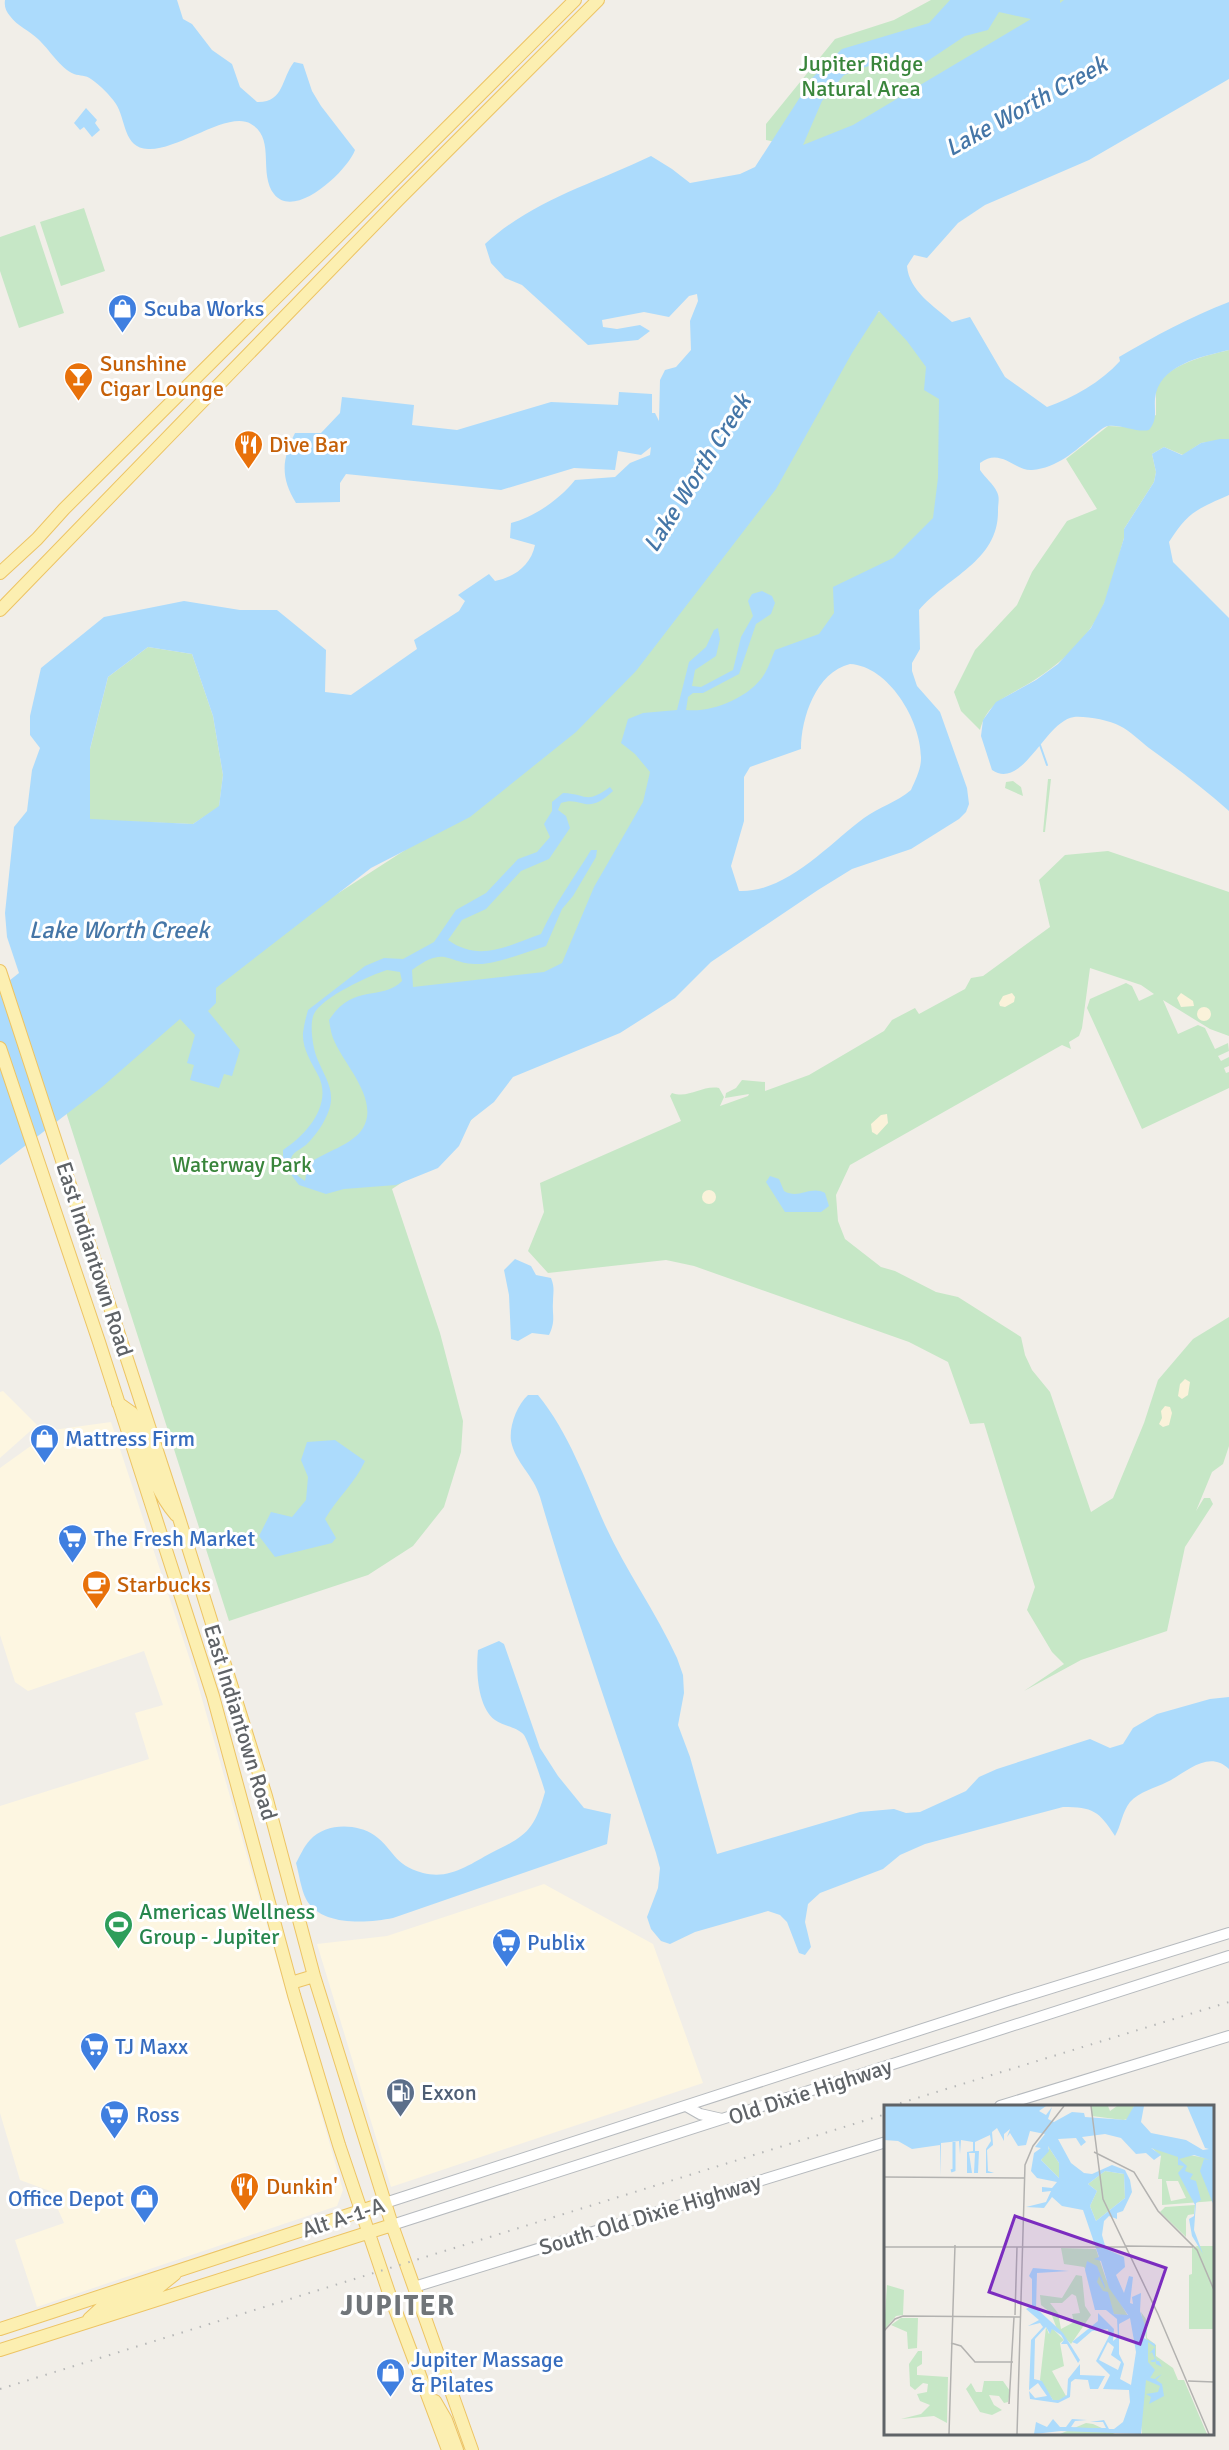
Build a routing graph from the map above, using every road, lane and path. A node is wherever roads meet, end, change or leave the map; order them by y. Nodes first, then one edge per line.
1 (575, 0) edge
2 (598, 0) edge
3 (536, 39) junction
4 (477, 97) junction
5 (495, 102) junction
6 (398, 200) junction
7 (0, 573) edge
8 (0, 610) edge
9 (0, 970) edge
10 (0, 1048) edge
11 (118, 1403) junction
12 (179, 1518) junction
13 (1229, 1933) edge
14 (1229, 1956) edge
15 (314, 1976) junction
16 (291, 1983) junction
17 (1229, 2036) edge
18 (1003, 2105) edge
19 (686, 2106) junction
20 (725, 2119) junction
21 (884, 2142) edge
22 (385, 2203) junction
23 (360, 2211) junction
24 (392, 2225) junction
25 (368, 2233) junction
26 (178, 2271) junction
27 (414, 2287) junction
28 (87, 2322) junction
29 (0, 2329) edge
30 (0, 2350) edge
31 (427, 2395) junction
32 (448, 2450) edge
33 (458, 2450) edge
34 (472, 2450) edge

1 - 3 main road
2 - 5 main road
3 - 4 main road
3 - 5 main road
4 - 6 main road
4 - 7 main road
5 - 6 main road
6 - 8 main road
9 - 12 main road, East Indiantown Road
10 - 11 main road, East Indiantown Road
11 - 12 main road
11 - 16 main road, East Indiantown Road
12 - 15 main road, East Indiantown Road
13 - 19 main road, Old Dixie Highway
14 - 20 main road, Old Dixie Highway
15 - 16 main road
15 - 22 main road, East Indiantown Road
16 - 23 main road, East Indiantown Road
17 - 18 main road
19 - 20 main road
19 - 22 main road, Alt A-1-A
20 - 24 main road, Old Dixie Highway
21 - 27 main road, South Old Dixie Highway
22 - 23 main road, Alt A-1-A
22 - 24 main road, East Indiantown Road
23 - 25 main road, East Indiantown Road
23 - 26 main road, Alt A-1-A
24 - 25 main road, Alt A-1-A
24 - 27 main road, East Indiantown Road
25 - 28 main road, Alt A-1-A
25 - 31 main road, East Indiantown Road
26 - 28 main road
26 - 29 main road, Alt A-1-A
27 - 34 main road, East Indiantown Road
28 - 30 main road, Alt A-1-A
31 - 32 main road, East Indiantown Road
31 - 33 main road

